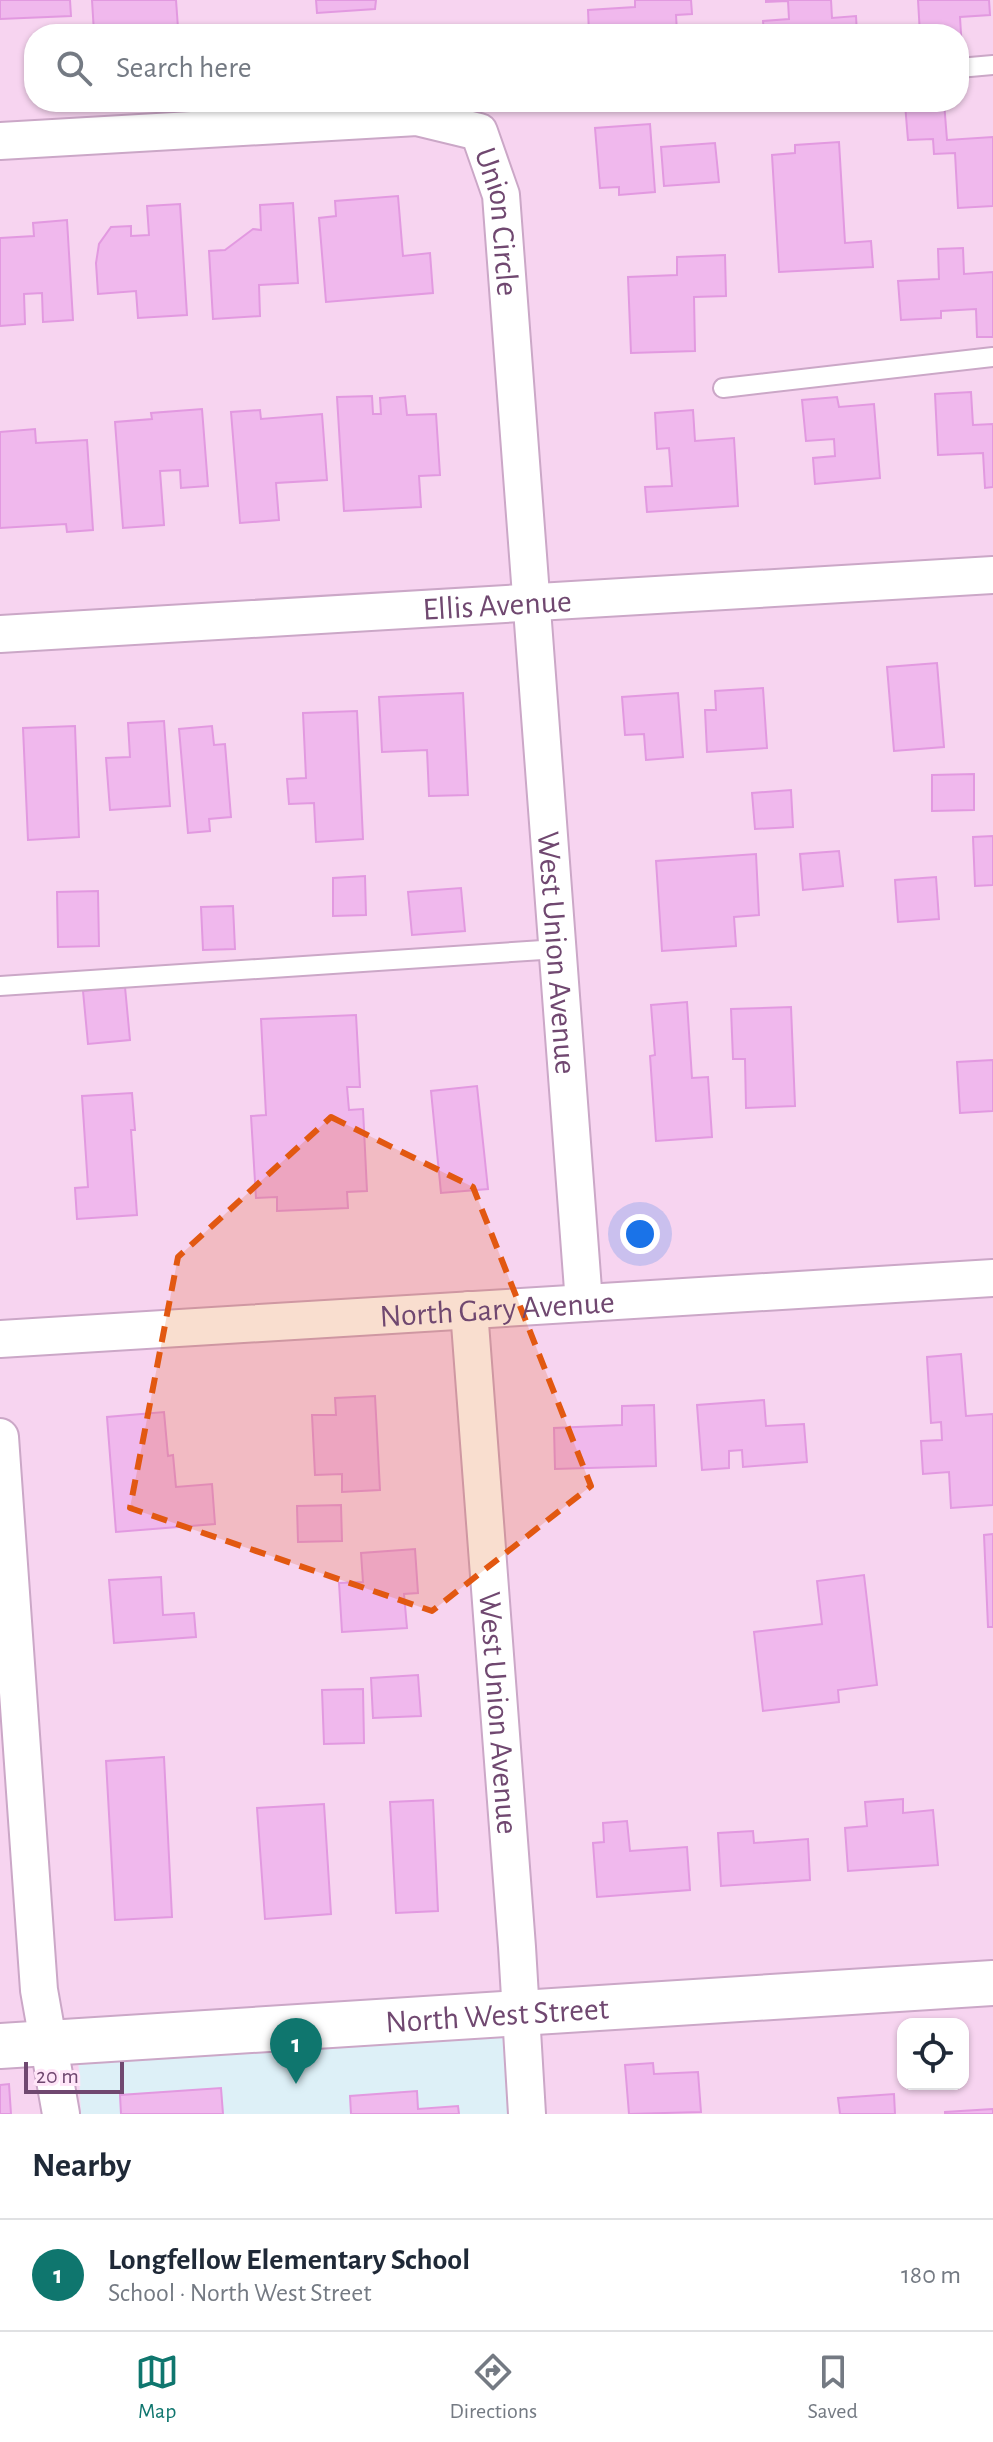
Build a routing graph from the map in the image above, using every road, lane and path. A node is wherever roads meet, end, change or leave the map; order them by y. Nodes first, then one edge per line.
1 (993, 65) edge
2 (969, 67) edge
3 (0, 141) edge
4 (993, 357) edge
5 (723, 388) dead end
6 (993, 575) edge
7 (532, 601) junction
8 (0, 634) edge
9 (558, 949) junction
10 (0, 986) edge
11 (993, 1278) edge
12 (584, 1303) junction
13 (469, 1310) junction
14 (0, 1339) edge
15 (0, 1437) edge
16 (993, 1983) edge
17 (521, 2012) junction
18 (47, 2043) junction
19 (0, 2046) edge
20 (61, 2114) edge
21 (527, 2114) edge

1 - 2 lane
3 - 7 street, Union Circle
4 - 5 lane
6 - 7 street, Ellis Avenue
7 - 8 street, Ellis Avenue
7 - 9 street, West Union Avenue
9 - 10 lane
9 - 12 street, West Union Avenue
11 - 12 street, North Gary Avenue
12 - 13 street, North Gary Avenue
13 - 14 street, North Gary Avenue
13 - 17 street, West Union Avenue
15 - 18 street
16 - 17 street, North West Street
17 - 18 street, North West Street
17 - 21 street, West Union Avenue
18 - 19 street, North West Street
18 - 20 street

